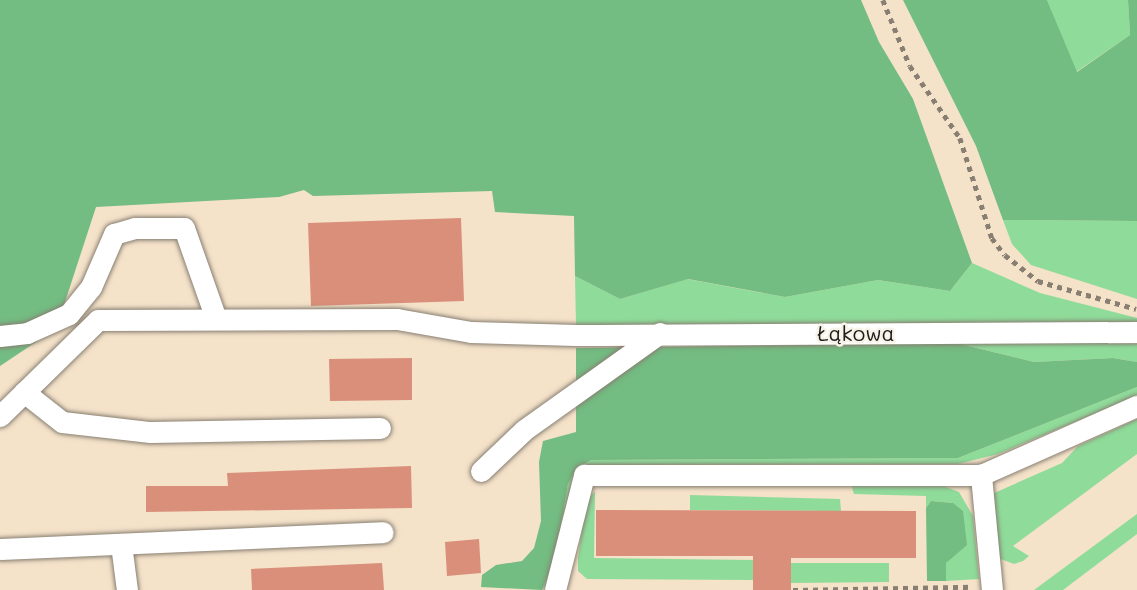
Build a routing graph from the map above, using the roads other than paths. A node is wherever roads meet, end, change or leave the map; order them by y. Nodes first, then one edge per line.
1 (216, 319) junction
2 (1137, 332) edge
3 (660, 333) junction
4 (0, 336) edge
5 (24, 392) junction
6 (1137, 406) edge
7 (0, 416) edge
8 (380, 428) dead end
9 (481, 471) dead end
10 (981, 475) junction
11 (383, 532) dead end
12 (121, 544) junction
13 (0, 549) edge
14 (991, 584) edge
15 (127, 590) edge
16 (555, 590) edge

1 - 3 lane, Łąkowa
1 - 4 lane
1 - 5 lane, Łąkowa
2 - 3 lane, Łąkowa
3 - 9 lane
5 - 7 lane, Łąkowa
5 - 8 lane
6 - 10 lane
10 - 14 lane
10 - 16 lane
11 - 12 lane
12 - 13 lane
12 - 15 lane

